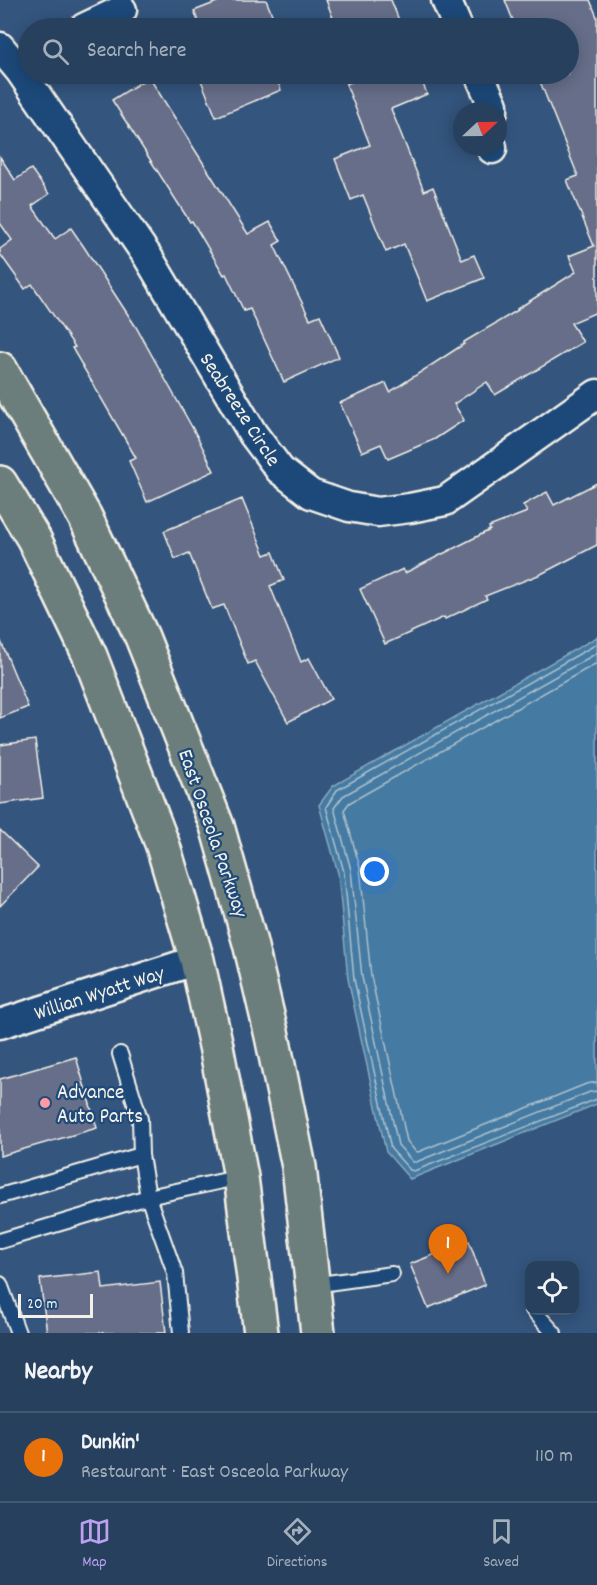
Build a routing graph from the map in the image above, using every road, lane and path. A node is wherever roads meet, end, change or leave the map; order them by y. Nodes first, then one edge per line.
1 (446, 0) edge
2 (122, 10) dead end
3 (105, 18) edge
4 (454, 18) edge
5 (0, 47) edge
6 (18, 63) edge
7 (34, 84) edge
8 (484, 84) edge
9 (492, 102) edge
10 (0, 369) edge
11 (597, 394) edge
12 (0, 483) edge
13 (197, 960) junction
14 (0, 1024) edge
15 (120, 1054) dead end
16 (141, 1155) junction
17 (241, 1177) junction
18 (0, 1196) edge
19 (148, 1197) junction
20 (0, 1241) edge
21 (392, 1274) dead end
22 (0, 1284) edge
23 (313, 1285) junction
24 (537, 1315) edge
25 (18, 1333) edge
26 (181, 1333) edge
27 (261, 1333) edge
28 (318, 1333) edge
29 (554, 1333) edge

1 - 4 street
2 - 3 street
5 - 6 street, Seabreeze Circle
7 - 11 street, Seabreeze Circle
8 - 9 street
10 - 23 main road, East Osceola Parkway
12 - 13 main road
13 - 14 street, Willian Wyatt Way
13 - 17 main road
15 - 16 lane
16 - 18 lane
16 - 19 lane
17 - 19 lane
17 - 27 main road
19 - 20 lane
19 - 26 lane
21 - 23 lane
22 - 25 lane
23 - 28 main road, East Osceola Parkway
24 - 29 lane

